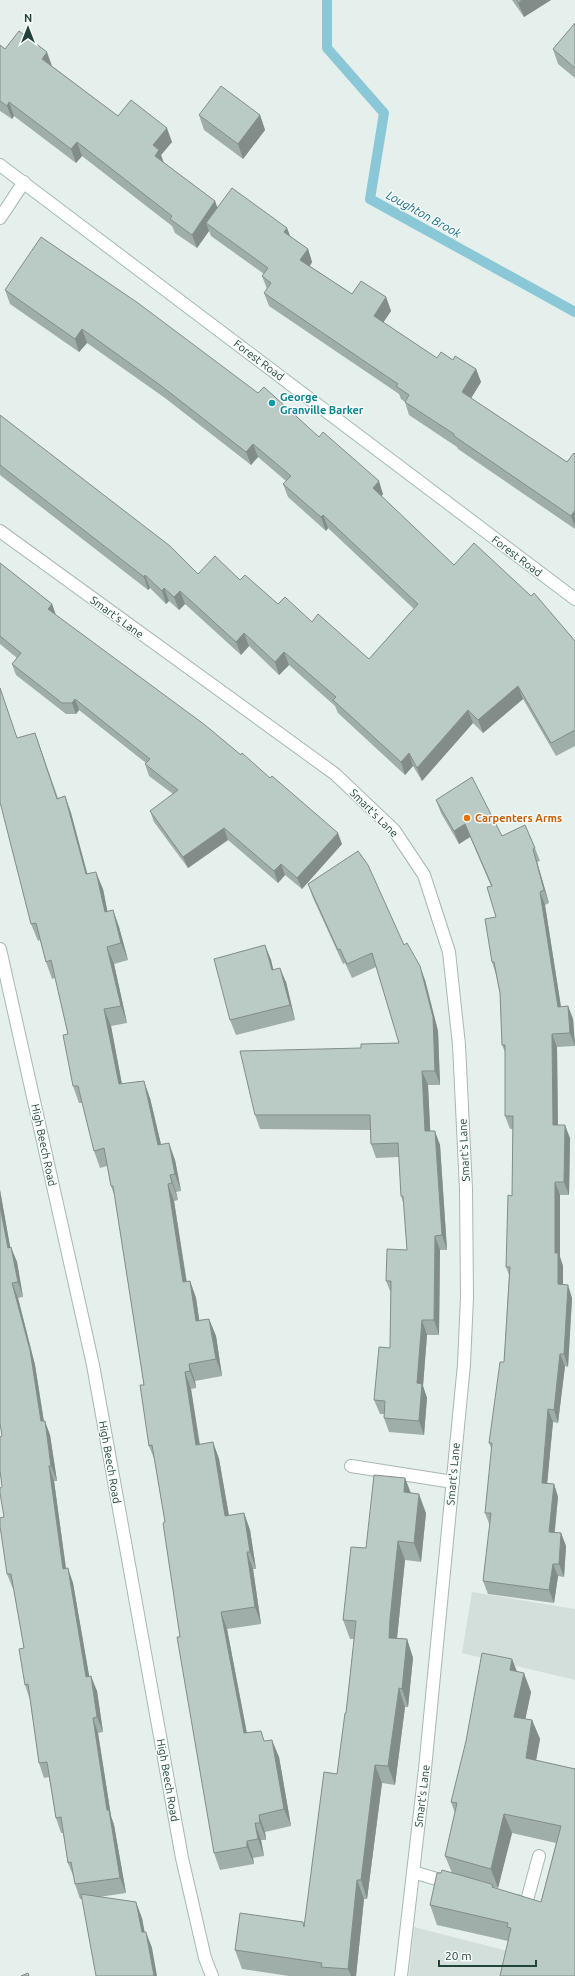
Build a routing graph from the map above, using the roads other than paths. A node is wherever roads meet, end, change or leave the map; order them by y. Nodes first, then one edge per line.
1 (0, 165) edge
2 (24, 182) junction
3 (0, 218) edge
4 (0, 531) edge
5 (575, 599) edge
6 (0, 949) edge
7 (351, 1466) dead end
8 (453, 1482) junction
9 (538, 1856) dead end
10 (413, 1872) junction
11 (458, 1885) edge
12 (503, 1898) edge
13 (212, 1976) edge
14 (401, 1976) edge

1 - 2 street, Forest Road
2 - 3 street
2 - 5 street, Forest Road
4 - 8 street, Smart's Lane
6 - 13 street, High Beech Road
7 - 8 street
8 - 10 street, Smart's Lane
9 - 12 street
10 - 11 street
10 - 14 street, Smart's Lane

